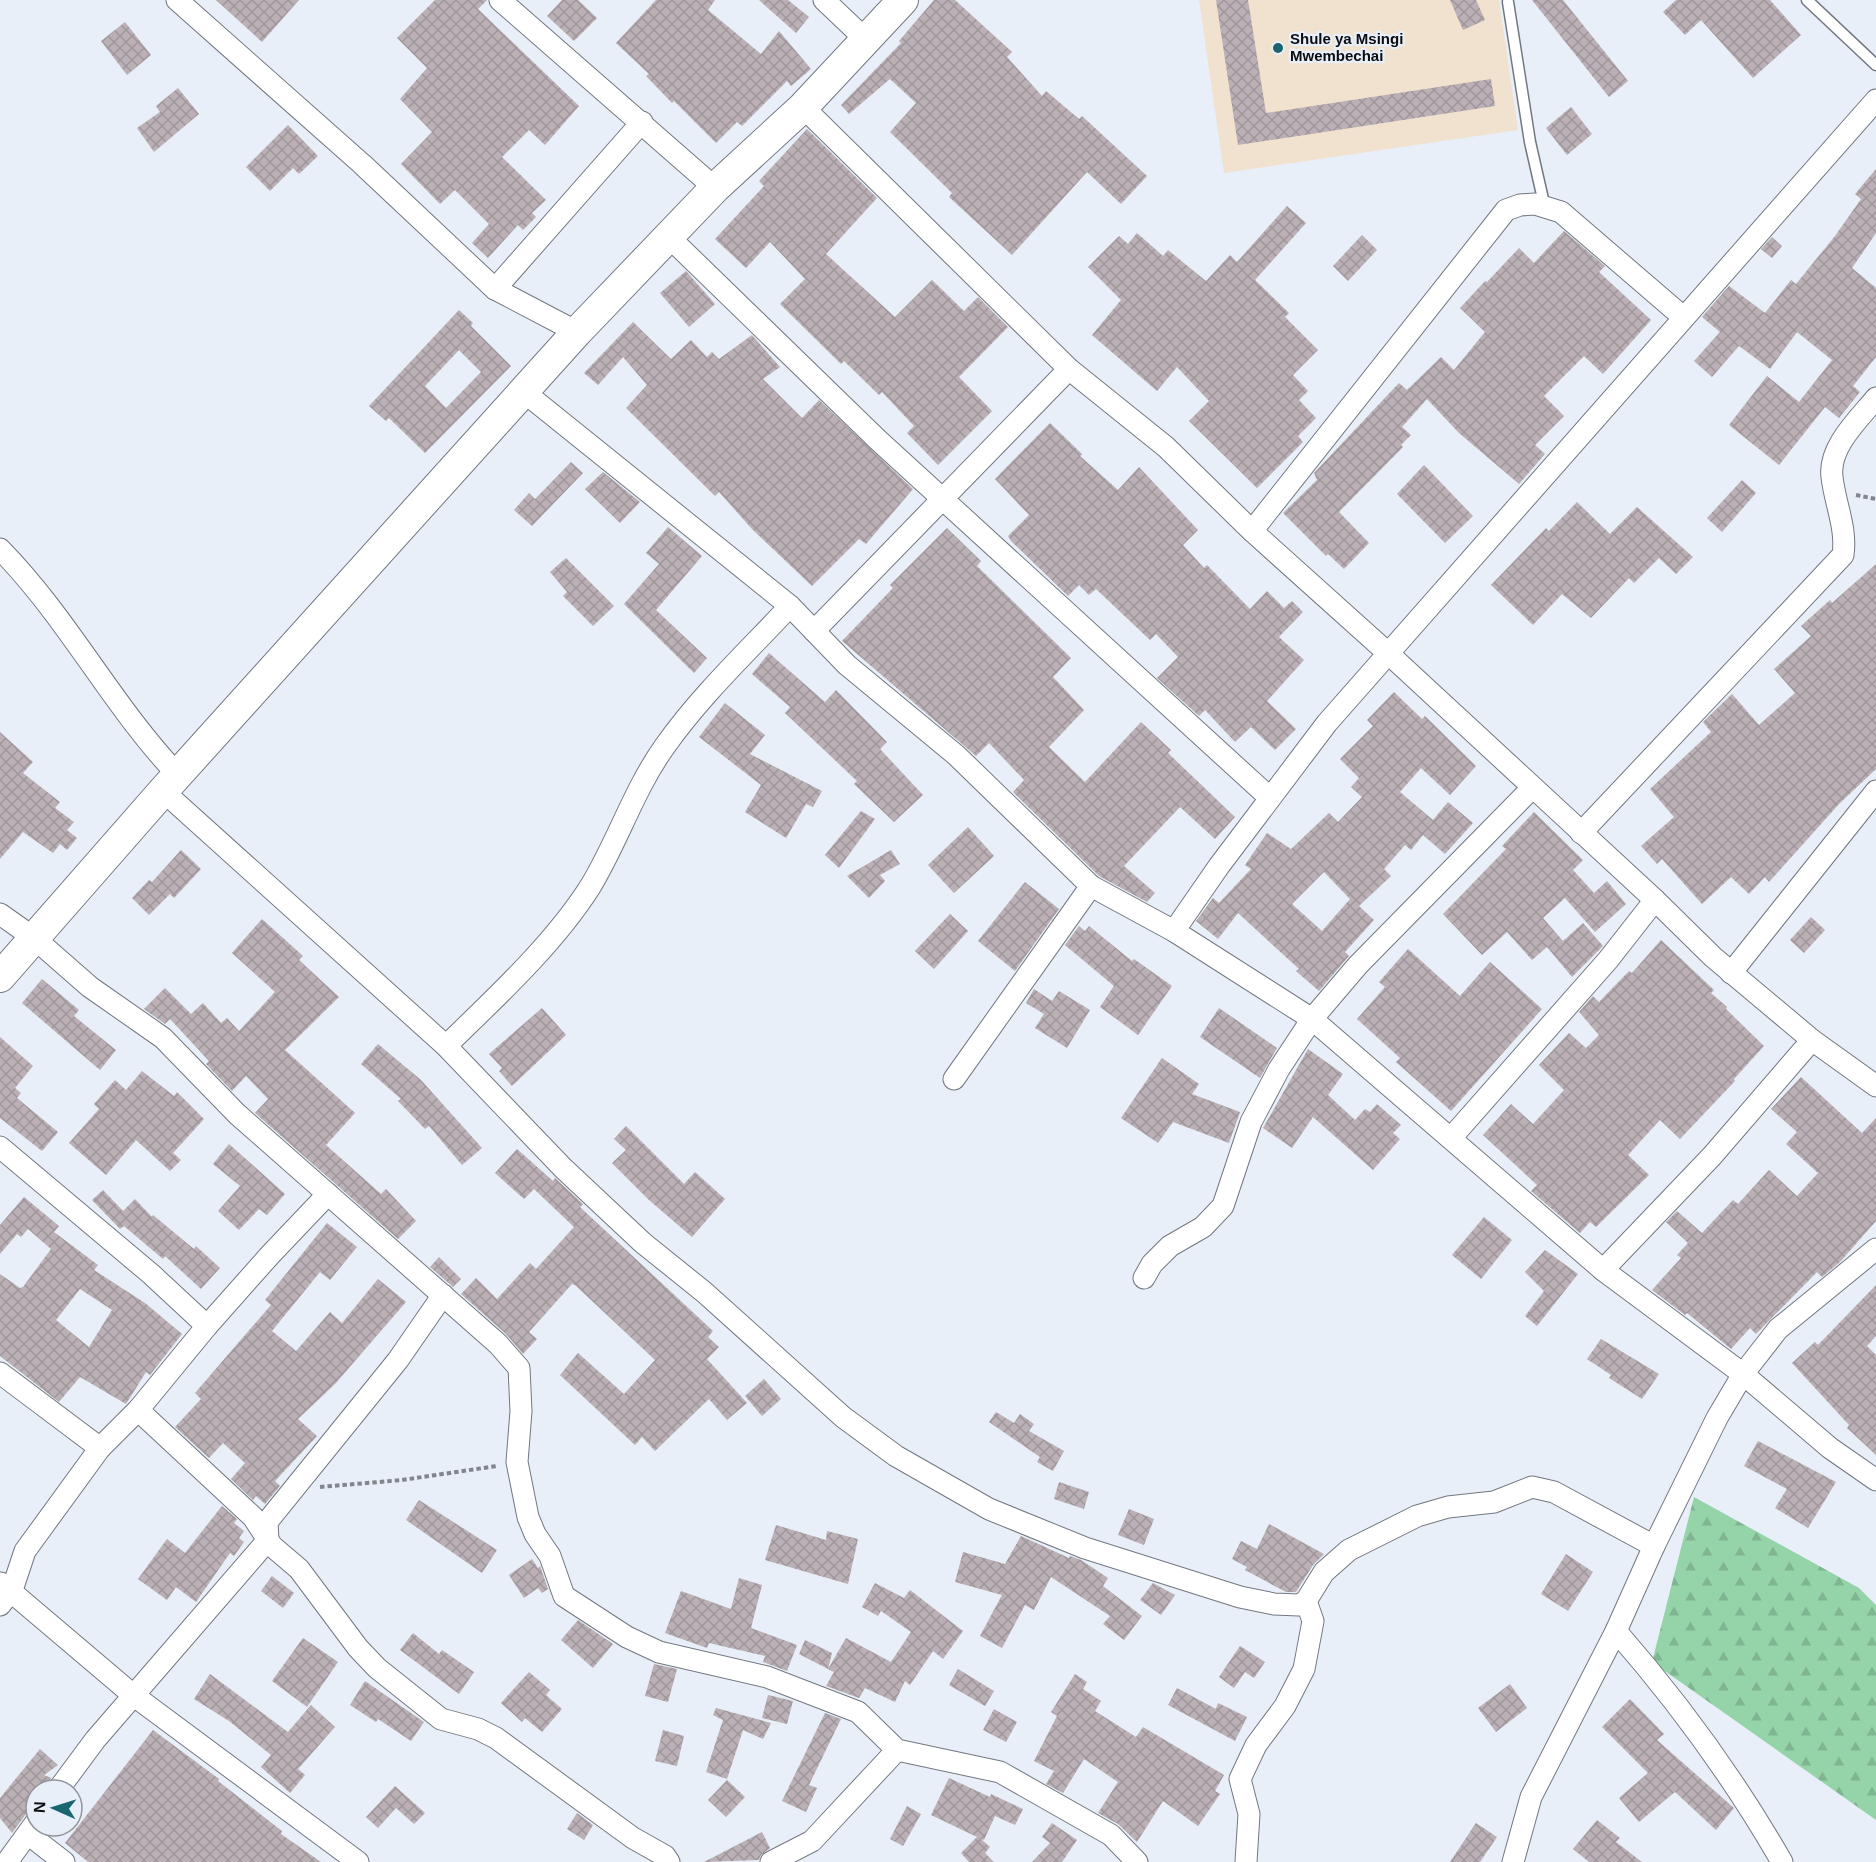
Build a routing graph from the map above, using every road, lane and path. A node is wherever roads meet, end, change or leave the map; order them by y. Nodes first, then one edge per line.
1 (177, 0) edge
2 (500, 0) edge
3 (824, 0) edge
4 (903, 0) edge
5 (1807, 0) edge
6 (1508, 2) dead end
7 (864, 38) junction
8 (1876, 65) edge
9 (1876, 100) edge
10 (802, 107) junction
11 (642, 122) junction
12 (716, 188) junction
13 (1545, 208) junction
14 (670, 238) junction
15 (495, 289) junction
16 (1683, 317) junction
17 (577, 332) junction
18 (1069, 369) junction
19 (524, 392) junction
20 (1876, 398) edge
21 (941, 498) junction
22 (1252, 531) junction
23 (0, 549) edge
24 (790, 606) junction
25 (814, 631) junction
26 (1390, 655) junction
27 (170, 783) junction
28 (1532, 788) junction
29 (1876, 791) edge
30 (1269, 798) junction
31 (1581, 833) junction
32 (1090, 886) junction
33 (1655, 900) junction
34 (0, 914) edge
35 (1174, 931) junction
36 (34, 938) junction
37 (1731, 973) junction
38 (0, 977) edge
39 (1312, 1019) junction
40 (1812, 1040) junction
41 (446, 1046) junction
42 (954, 1079) dead end
43 (1876, 1086) edge
44 (1451, 1138) junction
45 (0, 1147) edge
46 (328, 1194) junction
47 (1876, 1249) edge
48 (1603, 1270) junction
49 (1144, 1278) dead end
50 (443, 1295) junction
51 (207, 1326) junction
52 (0, 1373) edge
53 (1743, 1374) junction
54 (138, 1410) junction
55 (100, 1448) junction
56 (517, 1461) junction
57 (1876, 1480) edge
58 (299, 1485) junction
59 (268, 1540) junction
60 (1654, 1546) junction
61 (4, 1593) edge
62 (1306, 1601) junction
63 (1616, 1631) junction
64 (133, 1695) junction
65 (897, 1750) junction
66 (67, 1778) edge
67 (25, 1838) edge
68 (41, 1838) edge
69 (7, 1862) edge
70 (64, 1862) edge
71 (358, 1862) edge
72 (669, 1862) edge
73 (771, 1862) edge
74 (1137, 1862) edge
75 (1246, 1862) edge
76 (1513, 1862) edge
77 (1782, 1862) edge

1 - 15 street
2 - 11 street
3 - 7 street
4 - 7 street
5 - 8 lane
6 - 13 lane
7 - 10 street
9 - 16 street
10 - 12 street
10 - 18 street
11 - 12 street
11 - 15 street
12 - 14 street
13 - 16 street
13 - 22 street
14 - 17 street
14 - 21 street
15 - 17 street
16 - 26 street
17 - 19 street
18 - 21 street
18 - 22 street
19 - 24 street
19 - 27 street
20 - 31 street
21 - 25 street
21 - 30 street
22 - 26 street
23 - 27 street
24 - 25 street
24 - 41 street
25 - 32 street
26 - 28 street
26 - 30 street
27 - 36 street
27 - 41 street
28 - 31 street
28 - 39 street
29 - 37 street
30 - 35 street
31 - 33 street
32 - 35 street
32 - 42 street
33 - 37 street
33 - 44 street
34 - 36 street
35 - 39 street
36 - 38 street
36 - 46 street
37 - 40 street
39 - 44 street
39 - 49 street
40 - 43 street
40 - 48 street
41 - 62 street
44 - 48 street
45 - 51 street
46 - 50 street
46 - 51 street
47 - 53 street
48 - 53 street
50 - 56 street
50 - 58 street
51 - 54 street
52 - 55 street
53 - 57 street
53 - 60 street
54 - 55 street
54 - 59 street
55 - 61 street
56 - 58 path
56 - 65 street
58 - 59 street
59 - 64 street
59 - 72 street
60 - 62 street
60 - 63 street
61 - 64 street
62 - 75 street
63 - 76 street
63 - 77 street
64 - 66 street
64 - 71 street
65 - 73 street
65 - 74 street
67 - 69 street
68 - 70 street

